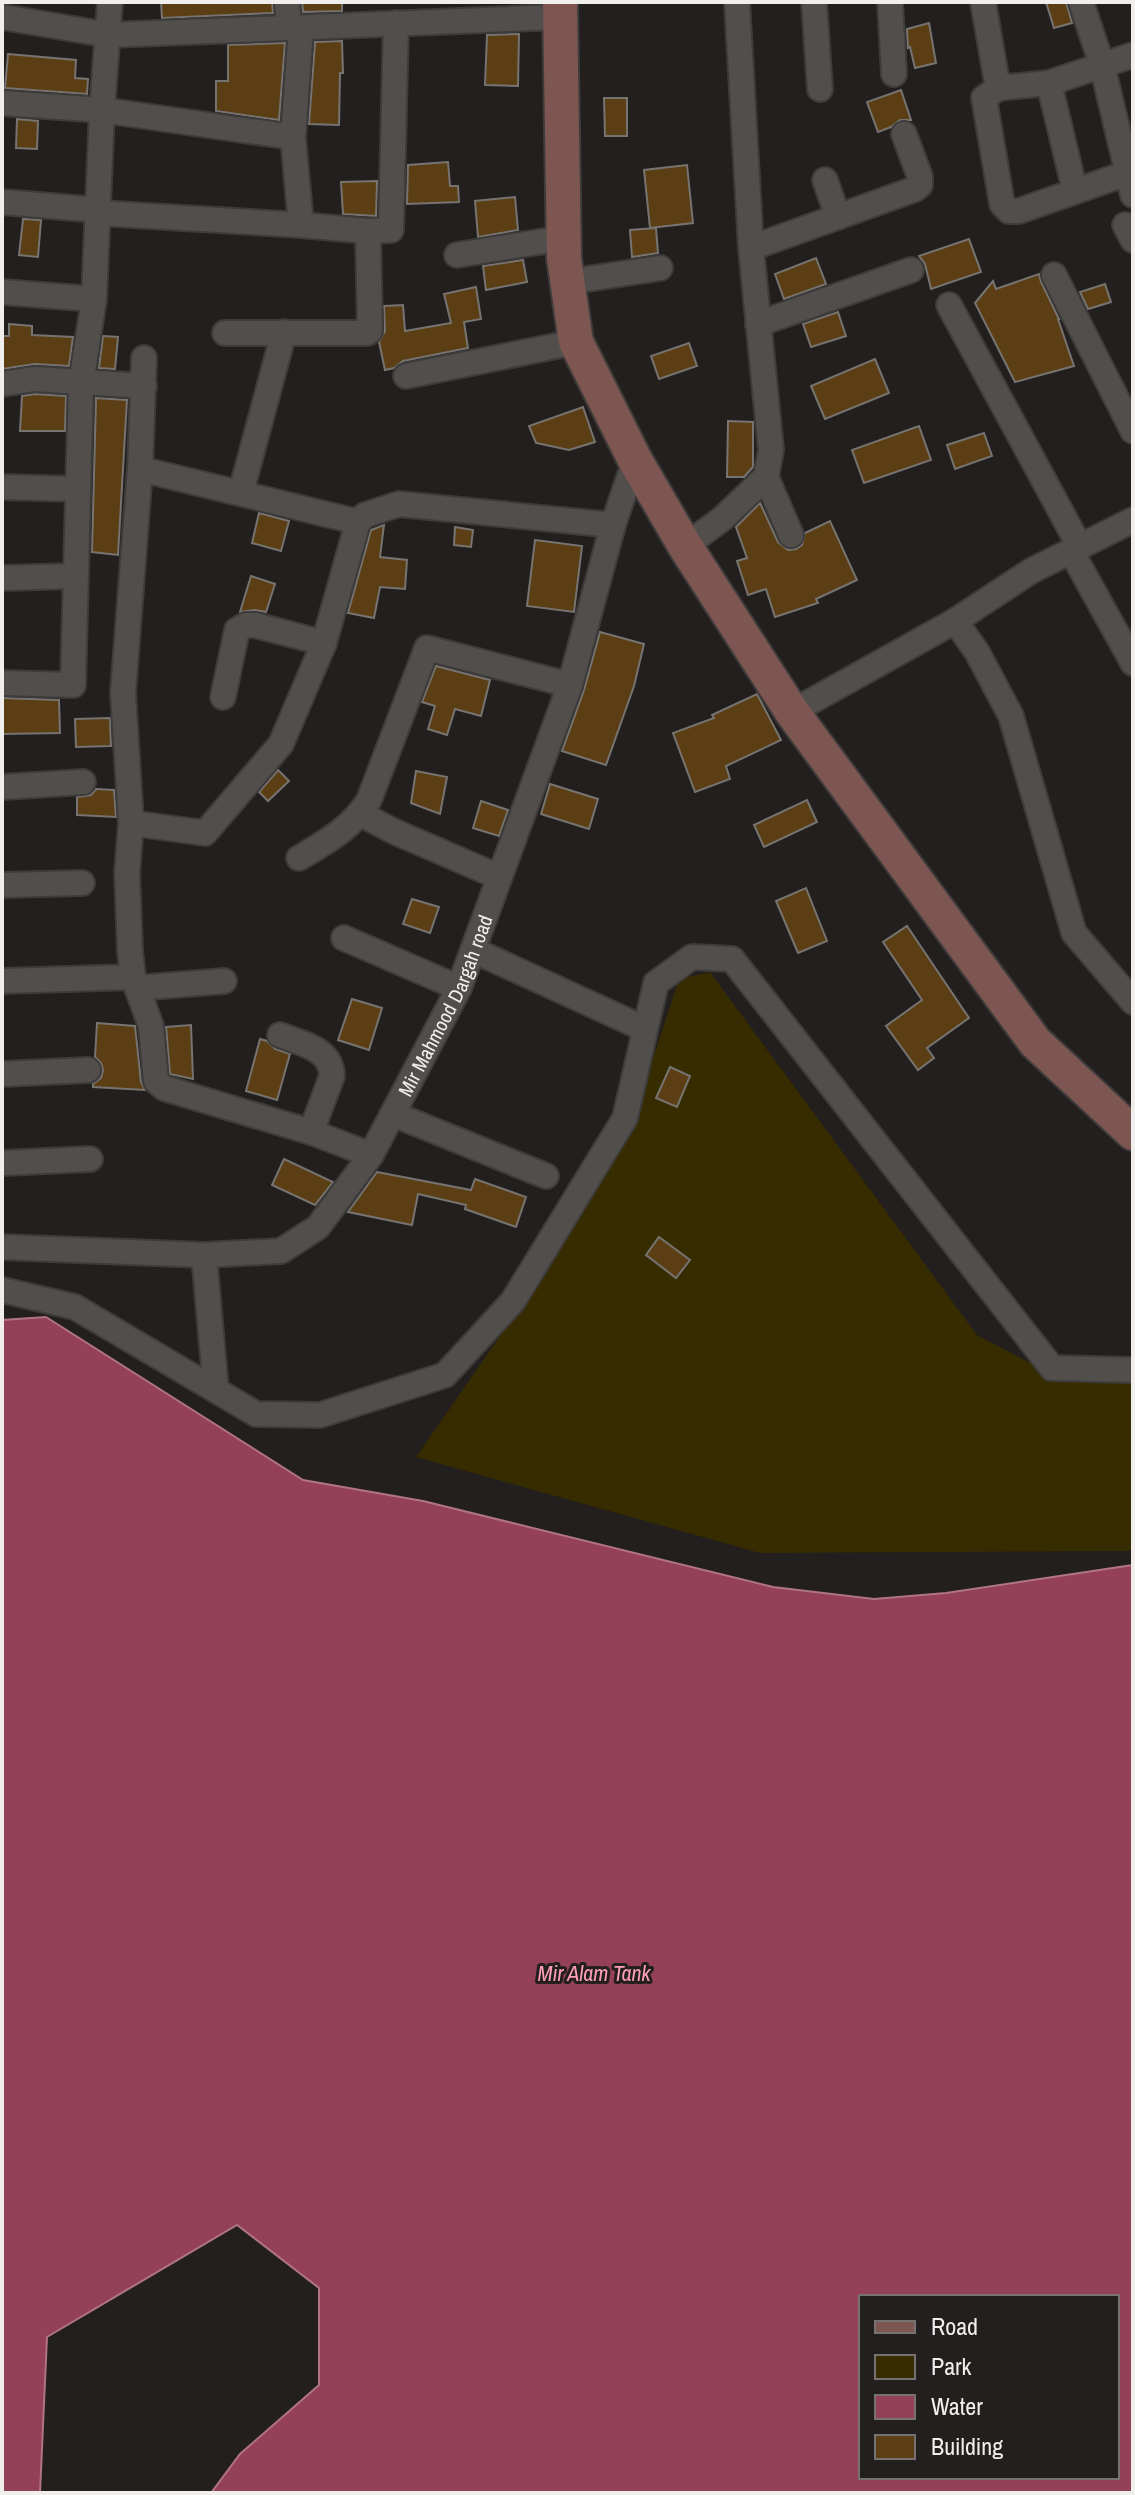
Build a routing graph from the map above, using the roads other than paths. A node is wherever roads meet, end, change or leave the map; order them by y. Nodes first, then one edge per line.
1 (110, 2) edge
2 (287, 2) edge
3 (737, 2) edge
4 (814, 2) edge
5 (890, 2) edge
6 (983, 2) edge
7 (1081, 2) edge
8 (560, 10) edge
9 (2, 17) edge
10 (396, 23) junction
11 (295, 28) junction
12 (109, 35) junction
13 (1133, 55) edge
14 (1102, 65) junction
15 (894, 74) dead end
16 (1049, 83) junction
17 (998, 88) junction
18 (820, 89) dead end
19 (2, 103) edge
20 (102, 110) junction
21 (904, 134) dead end
22 (293, 137) junction
23 (825, 180) dead end
24 (1131, 180) edge
25 (1075, 191) junction
26 (2, 202) edge
27 (98, 212) junction
28 (838, 217) junction
29 (301, 225) junction
30 (368, 231) junction
31 (564, 238) junction
32 (751, 248) junction
33 (457, 255) dead end
34 (660, 268) dead end
35 (911, 270) dead end
36 (1054, 275) dead end
37 (567, 282) junction
38 (2, 292) edge
39 (94, 299) junction
40 (949, 305) dead end
41 (758, 324) junction
42 (284, 332) junction
43 (225, 333) dead end
44 (576, 342) junction
45 (144, 358) dead end
46 (406, 376) dead end
47 (2, 384) edge
48 (81, 384) junction
49 (144, 386) junction
50 (1133, 431) edge
51 (635, 460) junction
52 (140, 469) junction
53 (766, 477) junction
54 (2, 487) edge
55 (76, 489) junction
56 (241, 492) junction
57 (1133, 520) edge
58 (358, 522) junction
59 (613, 525) junction
60 (791, 535) dead end
61 (685, 546) junction
62 (1075, 549) junction
63 (76, 576) junction
64 (2, 578) edge
65 (955, 621) junction
66 (324, 643) junction
67 (1133, 663) edge
68 (2, 683) edge
69 (570, 685) junction
70 (223, 697) dead end
71 (792, 712) junction
72 (83, 782) dead end
73 (2, 787) edge
74 (361, 814) junction
75 (131, 823) junction
76 (299, 858) dead end
77 (499, 877) junction
78 (82, 883) dead end
79 (2, 885) edge
80 (344, 938) dead end
81 (473, 950) junction
82 (2, 981) edge
83 (224, 981) dead end
84 (135, 983) junction
85 (459, 988) junction
86 (1133, 1002) edge
87 (645, 1029) junction
88 (280, 1035) dead end
89 (88, 1070) dead end
90 (2, 1074) edge
91 (393, 1114) junction
92 (311, 1132) junction
93 (1133, 1133) edge
94 (371, 1155) junction
95 (90, 1159) dead end
96 (2, 1163) edge
97 (546, 1176) dead end
98 (2, 1247) edge
99 (204, 1255) junction
100 (2, 1290) edge
101 (1133, 1370) edge
102 (216, 1390) junction

1 - 12 street
2 - 11 street
3 - 32 street
4 - 18 street
5 - 15 street
6 - 17 street
7 - 14 street
8 - 10 street
8 - 31 main road
9 - 12 street
10 - 11 street
10 - 30 street
11 - 12 street
11 - 22 street
12 - 20 street
13 - 14 street
14 - 16 street
14 - 24 street
16 - 17 street
16 - 25 street
17 - 25 street
19 - 20 street
20 - 22 street
20 - 27 street
21 - 28 street
22 - 29 street
23 - 28 street
24 - 25 street
26 - 27 street
27 - 29 street
27 - 39 street
28 - 32 street
29 - 30 street
30 - 42 street
31 - 33 street
31 - 37 main road
32 - 41 street
34 - 37 street
35 - 41 street
36 - 50 street
37 - 44 main road
38 - 39 street
39 - 48 street
40 - 62 street
41 - 53 street
42 - 43 street
42 - 56 street
44 - 46 street
44 - 51 main road
45 - 49 street
47 - 48 street
48 - 49 street
48 - 55 street
49 - 52 street
51 - 59 street, Mir Mahmood Dargah road
51 - 61 main road
52 - 56 street
52 - 75 street
53 - 60 street
53 - 61 street
54 - 55 street
55 - 63 street
56 - 58 street
57 - 62 street
58 - 59 street
58 - 66 street
59 - 69 street, Mir Mahmood Dargah road
61 - 71 main road
62 - 65 street
62 - 67 street
63 - 64 street
63 - 68 street
65 - 71 street
65 - 86 street
66 - 70 street
66 - 75 street
69 - 74 street
69 - 77 street, Mir Mahmood Dargah road
71 - 93 main road
72 - 73 street
74 - 76 street
74 - 77 street
75 - 84 street
77 - 81 street, Mir Mahmood Dargah road
78 - 79 street
80 - 85 street
81 - 85 street, Mir Mahmood Dargah road
81 - 87 street
82 - 84 street
83 - 84 street
84 - 92 street
85 - 91 street, Mir Mahmood Dargah road
87 - 101 street
87 - 102 street
88 - 92 street
89 - 90 street
91 - 94 street, Mir Mahmood Dargah road
91 - 97 street
92 - 94 street
94 - 99 street, Mir Mahmood Dargah road
95 - 96 street
98 - 99 street, Mir Mahmood Dargah road
99 - 102 street
100 - 102 street

